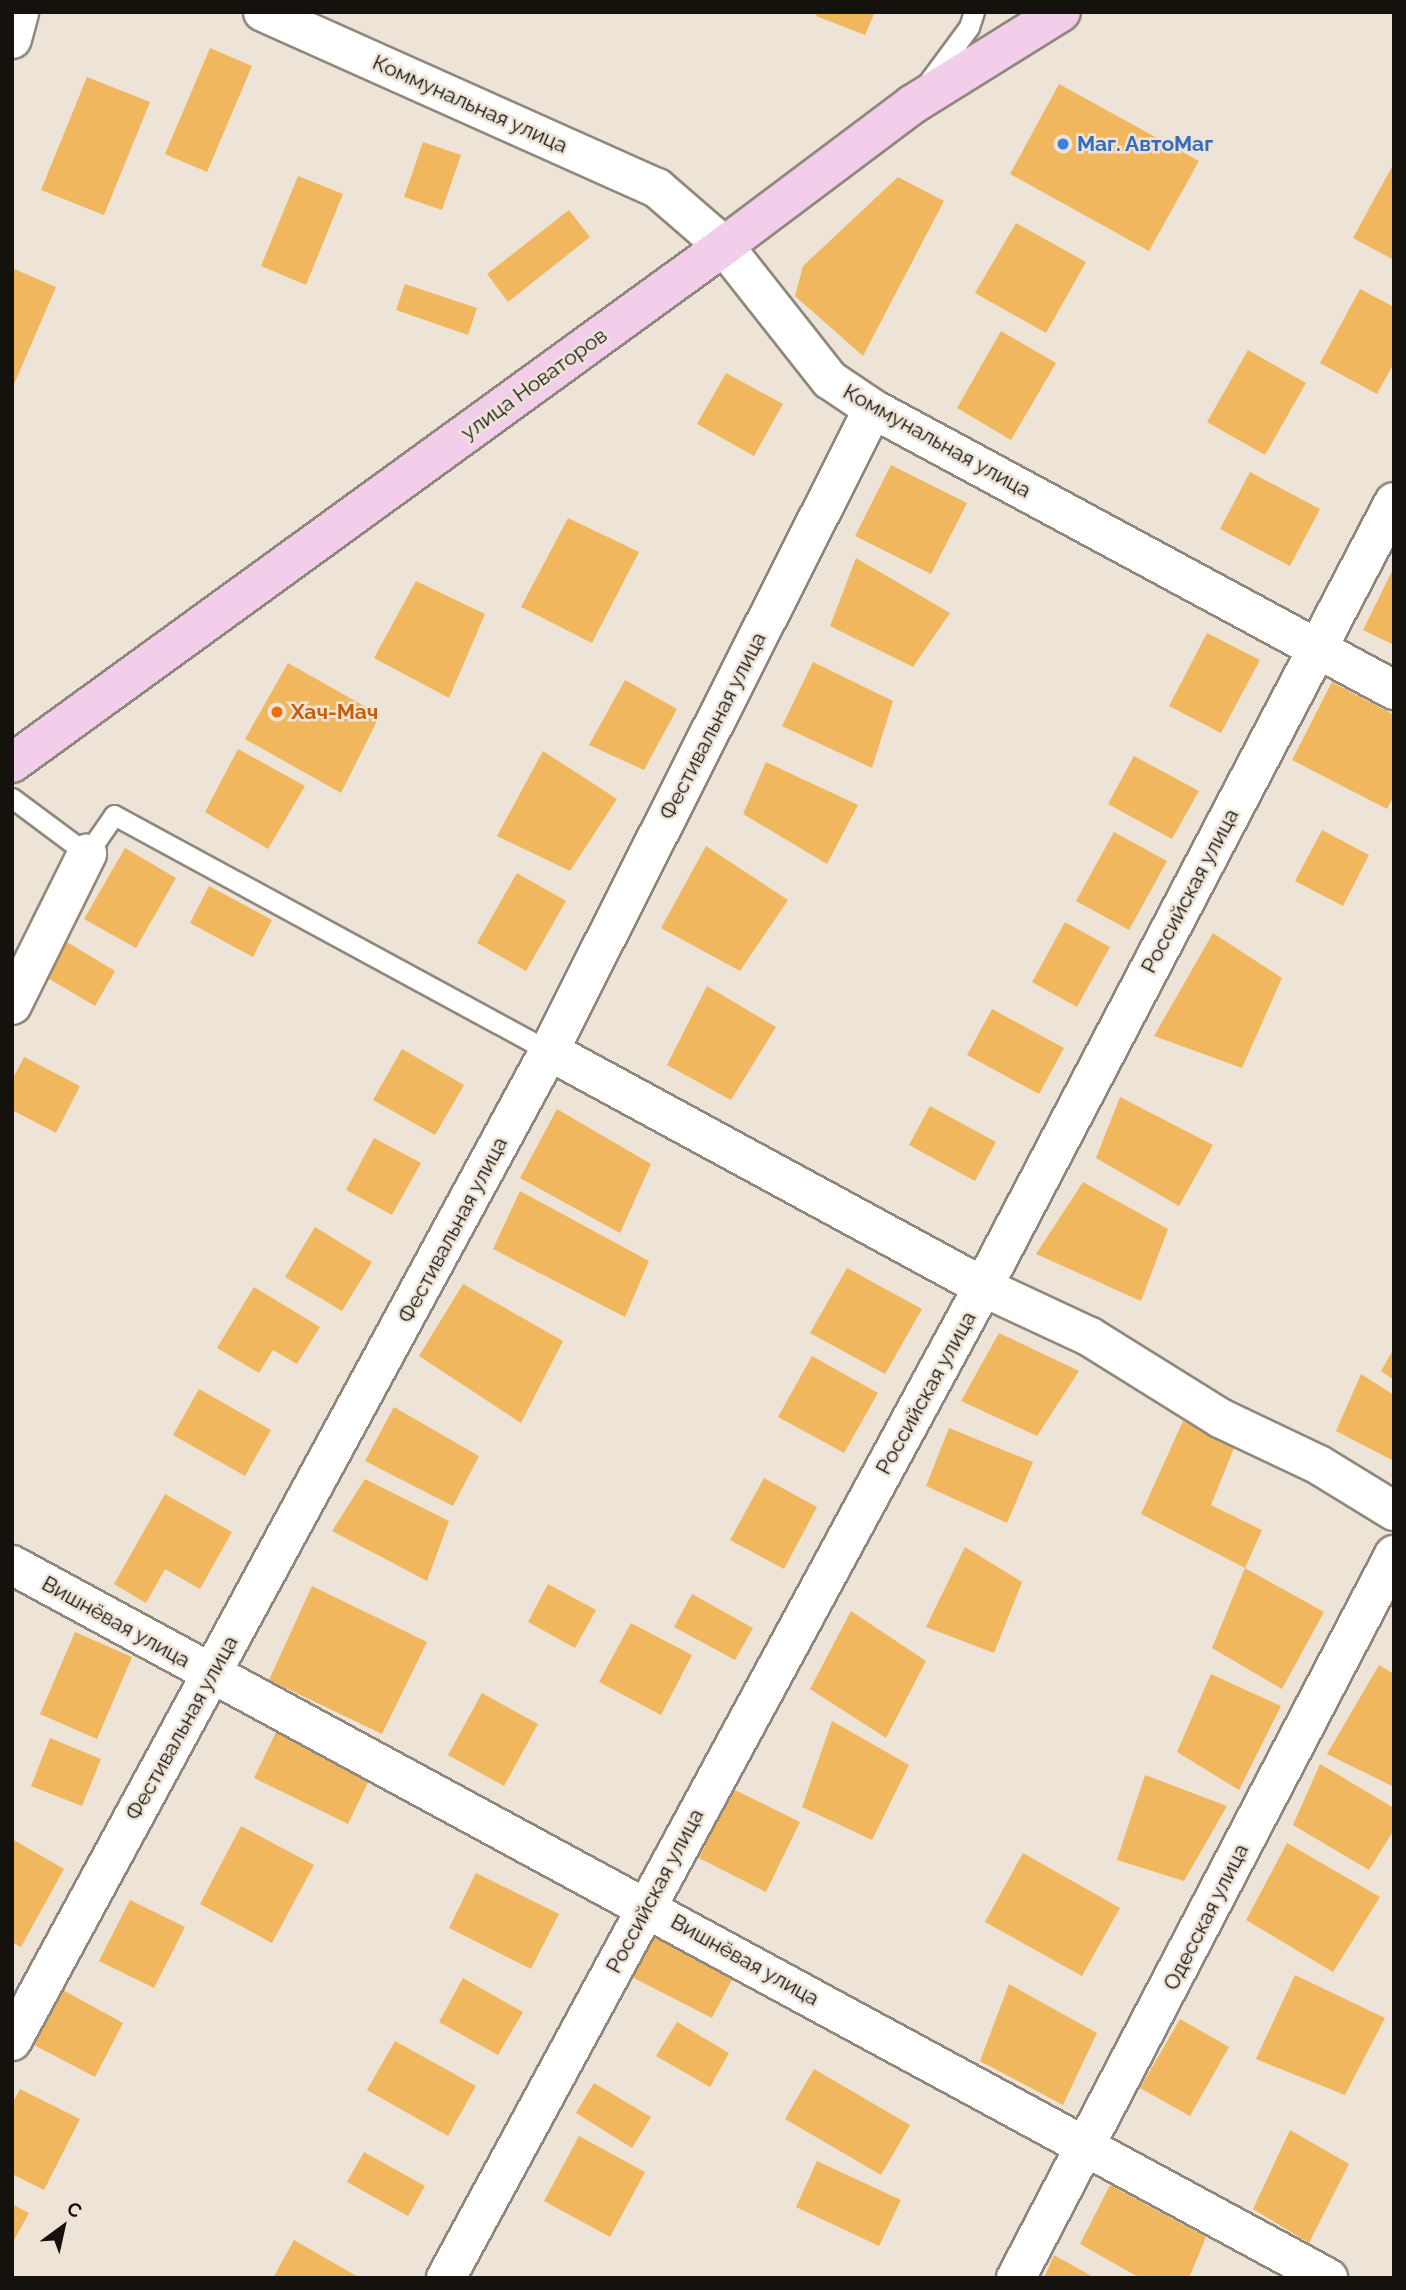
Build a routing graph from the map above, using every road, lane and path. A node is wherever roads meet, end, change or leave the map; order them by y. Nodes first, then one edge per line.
1 (19, 12) edge
2 (263, 12) edge
3 (974, 12) edge
4 (1061, 12) edge
5 (12, 38) edge
6 (912, 104) junction
7 (724, 246) junction
8 (873, 409) junction
9 (1394, 502) edge
10 (1316, 649) junction
11 (1394, 690) edge
12 (12, 763) edge
13 (12, 797) edge
14 (87, 855) junction
15 (12, 1005) edge
16 (549, 1051) junction
17 (983, 1287) junction
18 (1394, 1511) edge
19 (1394, 1555) edge
20 (12, 1565) edge
21 (212, 1674) junction
22 (646, 1907) junction
23 (12, 2041) edge
24 (1087, 2147) junction
25 (446, 2278) edge
26 (1016, 2278) edge
27 (1328, 2278) edge

1 - 5 street
2 - 7 street, Коммунальная улица
3 - 6 lane
4 - 6 main road, улица Новаторов
6 - 7 main road, улица Новаторов
7 - 8 street, Коммунальная улица
7 - 12 main road, улица Новаторов
8 - 10 street, Коммунальная улица
8 - 16 street, Фестивальная улица
9 - 10 street, Российская улица
10 - 11 street, Коммунальная улица
10 - 17 street, Российская улица
13 - 14 lane
14 - 15 street
14 - 16 lane
16 - 17 street
16 - 21 street, Фестивальная улица
17 - 18 street
17 - 22 street, Российская улица
19 - 24 street, Одесская улица
20 - 21 street, Вишнёвая улица
21 - 22 street, Вишнёвая улица
21 - 23 street, Фестивальная улица
22 - 24 street, Вишнёвая улица
22 - 25 street, Российская улица
24 - 26 street, Одесская улица
24 - 27 street, Вишнёвая улица

